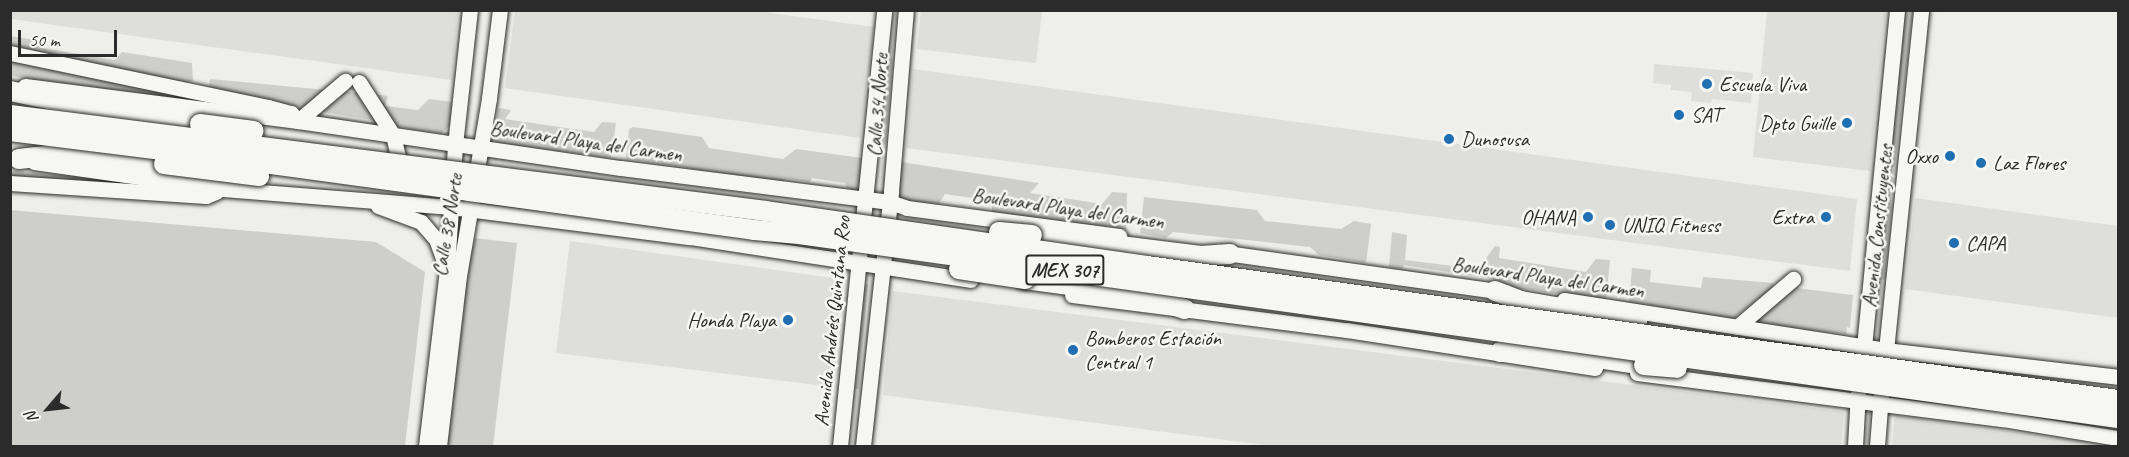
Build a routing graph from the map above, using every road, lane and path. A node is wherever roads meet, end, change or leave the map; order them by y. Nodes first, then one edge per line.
1 (470, 10) edge
2 (500, 10) edge
3 (884, 10) edge
4 (906, 10) edge
5 (1897, 10) edge
6 (1922, 10) edge
7 (10, 53) edge
8 (10, 85) edge
9 (10, 91) edge
10 (10, 115) edge
11 (298, 121) junction
12 (10, 131) edge
13 (393, 135) junction
14 (455, 145) junction
15 (481, 148) junction
16 (15, 159) edge
17 (583, 162) junction
18 (439, 167) junction
19 (10, 183) edge
20 (440, 187) junction
21 (223, 189) junction
22 (865, 199) junction
23 (370, 202) junction
24 (890, 202) junction
25 (451, 207) junction
26 (469, 209) junction
27 (766, 211) junction
28 (577, 224) junction
29 (753, 230) junction
30 (1230, 254) junction
31 (858, 263) junction
32 (881, 266) junction
33 (447, 269) junction
34 (1793, 279) dead end
35 (1495, 291) junction
36 (1185, 309) junction
37 (1737, 327) junction
38 (1773, 332) junction
39 (1864, 347) junction
40 (1886, 350) junction
41 (1500, 352) junction
42 (1995, 362) junction
43 (1916, 372) junction
44 (2118, 377) edge
45 (1777, 391) junction
46 (1932, 392) junction
47 (2118, 400) edge
48 (1857, 402) junction
49 (1881, 404) junction
50 (2118, 418) edge
51 (2003, 419) junction
52 (2118, 438) edge
53 (426, 447) edge
54 (439, 447) edge
55 (840, 447) edge
56 (863, 447) edge
57 (1855, 447) edge
58 (1877, 447) edge

1 - 14 main road, Calle 38 Norte
2 - 15 main road, Calle 38 Norte
3 - 22 main road, Calle 34 Norte
4 - 24 main road, Calle 34 Norte
5 - 39 main road, Avenida Constituyentes
6 - 40 main road, Avenida Constituyentes
7 - 11 main road
8 - 11 main road, Boulevard Playa del Carmen
9 - 18 highway, bridge
10 - 18 highway, MEX 307, bridge
11 - 13 main road, Boulevard Playa del Carmen
11 - 13 main road
12 - 20 highway, MEX 307, bridge
13 - 14 main road, Boulevard Playa del Carmen
13 - 23 main road
14 - 15 main road, Boulevard Playa del Carmen
14 - 25 main road, Calle 38 Norte
15 - 17 main road, Boulevard Playa del Carmen
15 - 26 main road, Calle 38 Norte
16 - 20 highway, bridge
16 - 21 main road
17 - 22 main road, Boulevard Playa del Carmen
17 - 28 main road
18 - 27 highway, MEX 307, bridge
19 - 21 main road
20 - 29 highway, MEX 307, bridge
21 - 23 main road
22 - 24 main road, Boulevard Playa del Carmen
22 - 31 main road, Avenida Andrés Quintana Roo
23 - 25 main road
23 - 33 main road
24 - 30 main road, Boulevard Playa del Carmen
24 - 32 main road, Avenida Andrés Quintana Roo
25 - 26 main road
25 - 33 main road, Calle 38 Norte
26 - 28 main road
26 - 54 main road, Calle 38 Norte
27 - 30 highway, bridge
27 - 43 highway, MEX 307, bridge
28 - 31 main road
29 - 36 highway, bridge
29 - 46 highway, MEX 307, bridge
30 - 35 main road, Boulevard Playa del Carmen
31 - 32 main road
31 - 55 main road, Avenida Andrés Quintana Roo
32 - 36 main road
32 - 56 main road, Avenida Andrés Quintana Roo
33 - 53 main road, Calle 38 Norte
34 - 37 main road
35 - 37 main road, Boulevard Playa del Carmen
35 - 43 highway
36 - 41 main road
37 - 38 main road, Boulevard Playa del Carmen
38 - 39 main road, Boulevard Playa del Carmen
38 - 45 main road
39 - 40 main road, Boulevard Playa del Carmen
39 - 48 main road, Avenida Constituyentes
40 - 42 main road, Boulevard Playa del Carmen
40 - 49 main road, Avenida Constituyentes
41 - 45 main road
41 - 46 highway, bridge
42 - 44 main road, Boulevard Playa del Carmen
42 - 51 main road
43 - 47 highway, MEX 307, bridge
45 - 48 main road
46 - 50 highway, MEX 307, bridge
48 - 49 main road
48 - 57 main road, Avenida Constituyentes
49 - 51 main road
49 - 58 main road, Avenida Constituyentes
51 - 52 main road

